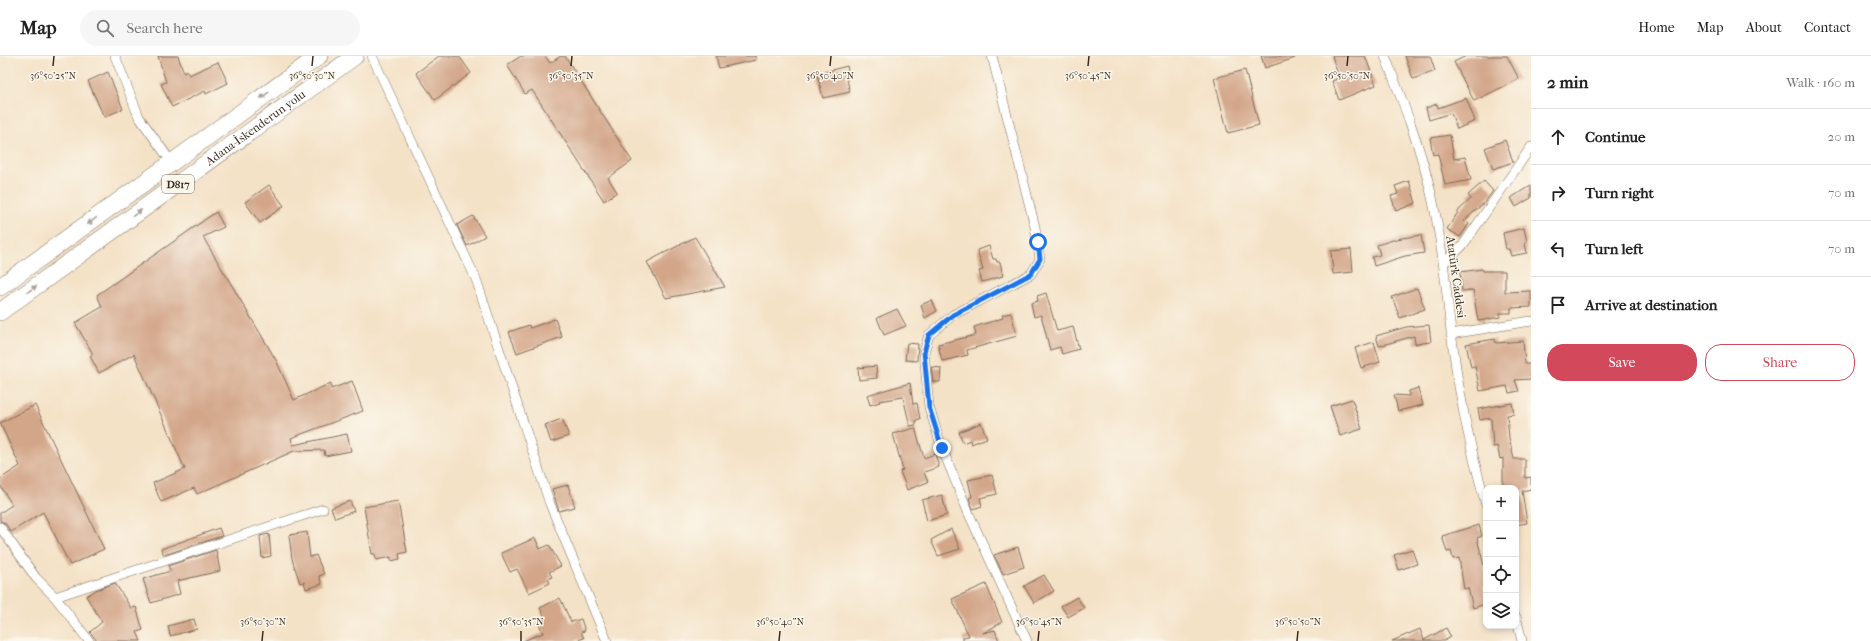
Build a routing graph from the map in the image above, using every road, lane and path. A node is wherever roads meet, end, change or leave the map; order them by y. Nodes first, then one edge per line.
1 (115, 56) edge
2 (320, 56) edge
3 (355, 56) edge
4 (372, 56) edge
5 (992, 56) edge
6 (1385, 56) edge
7 (1531, 147) edge
8 (172, 162) junction
9 (1444, 263) junction
10 (0, 287) edge
11 (0, 312) edge
12 (1531, 321) edge
13 (1451, 334) junction
14 (1483, 494) edge
15 (323, 509) dead end
16 (0, 527) edge
17 (55, 598) junction
18 (1519, 629) edge
19 (89, 641) edge
20 (607, 641) edge
21 (1027, 641) edge
22 (1522, 641) edge

1 - 8 street
2 -> 8 highway, D817
11 -> 3 highway, Adana-İskenderun yolu / D817
4 - 20 street
5 - 21 street
6 - 9 street, Atatürk Caddesi
7 - 9 street
8 -> 10 highway, D817
9 - 13 street, Atatürk Caddesi
12 - 13 street
13 - 14 street, Atatürk Caddesi
15 - 17 street
16 - 17 street
17 - 19 street
18 - 22 street

